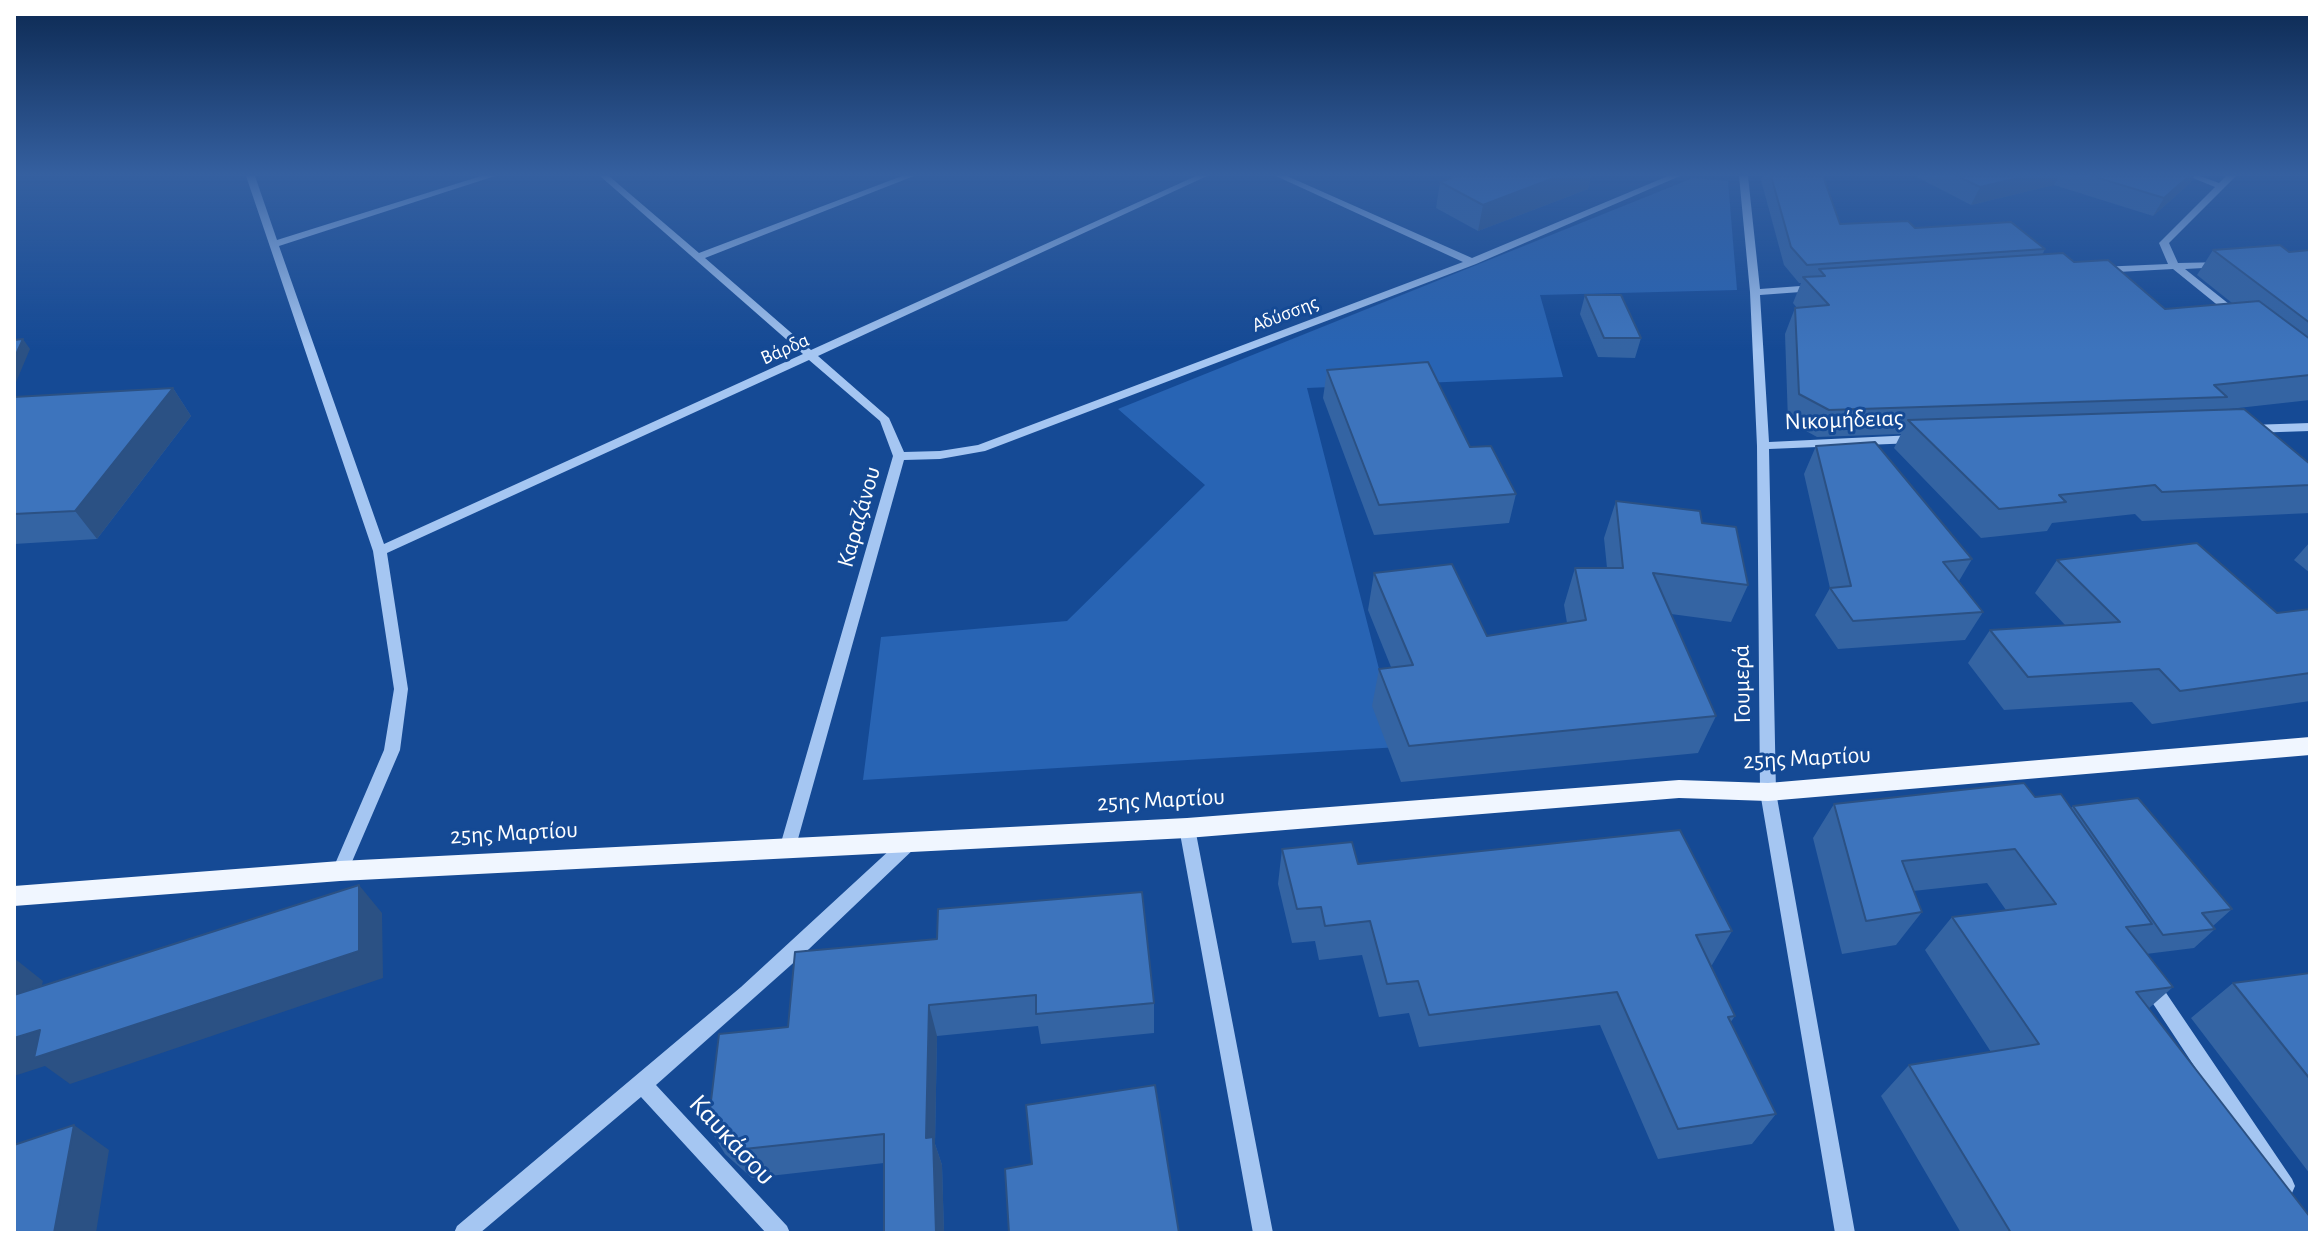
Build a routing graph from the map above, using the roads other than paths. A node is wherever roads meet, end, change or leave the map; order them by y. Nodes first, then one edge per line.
1 (269, 234) edge
2 (307, 234) edge
3 (672, 234) edge
4 (758, 234) edge
5 (1077, 234) edge
6 (1410, 234) edge
7 (1538, 234) edge
8 (1749, 234) edge
9 (2173, 234) edge
10 (273, 245) junction
11 (699, 257) junction
12 (1472, 262) junction
13 (2235, 263) edge
14 (2174, 265) junction
15 (2089, 271) edge
16 (1831, 287) edge
17 (1755, 292) junction
18 (2248, 325) edge
19 (814, 356) junction
20 (2310, 427) edge
21 (2232, 429) edge
22 (1921, 439) edge
23 (1763, 446) junction
24 (899, 456) junction
25 (380, 551) junction
26 (2310, 746) edge
27 (1768, 792) junction
28 (1187, 828) junction
29 (911, 841) junction
30 (788, 846) junction
31 (340, 871) junction
32 (14, 896) edge
33 (2137, 965) edge
34 (643, 1085) junction
35 (2293, 1198) edge
36 (464, 1233) edge
37 (780, 1233) edge
38 (1263, 1233) edge
39 (1845, 1233) edge

1 - 10 street
2 - 10 street
3 - 11 street, Καραζάνου
4 - 11 street
5 - 19 street, Βάρδα
6 - 12 street
7 - 12 street, Αδύσσης
8 - 17 street, Γουμερά
9 - 14 street
10 - 25 street
11 - 19 street, Καραζάνου
12 - 24 street, Αδύσσης
13 - 14 street
14 - 15 street
14 - 18 street
16 - 17 street
17 - 23 street, Γουμερά
19 - 24 street, Καραζάνου
19 - 25 street, Βάρδα
20 - 21 street
22 - 23 street, Νικομήδειας
23 - 27 street, Γουμερά
24 - 30 street, Καραζάνου
25 - 31 street
26 - 27 main road, 25ης Μαρτίου
27 - 28 main road, 25ης Μαρτίου
27 - 39 street, Γουμερά
28 - 29 main road, 25ης Μαρτίου
28 - 38 street
29 - 30 main road, 25ης Μαρτίου
29 - 34 street
30 - 31 main road, 25ης Μαρτίου
31 - 32 main road, 25ης Μαρτίου
33 - 35 street
34 - 36 street
34 - 37 street, Καυκάσου

